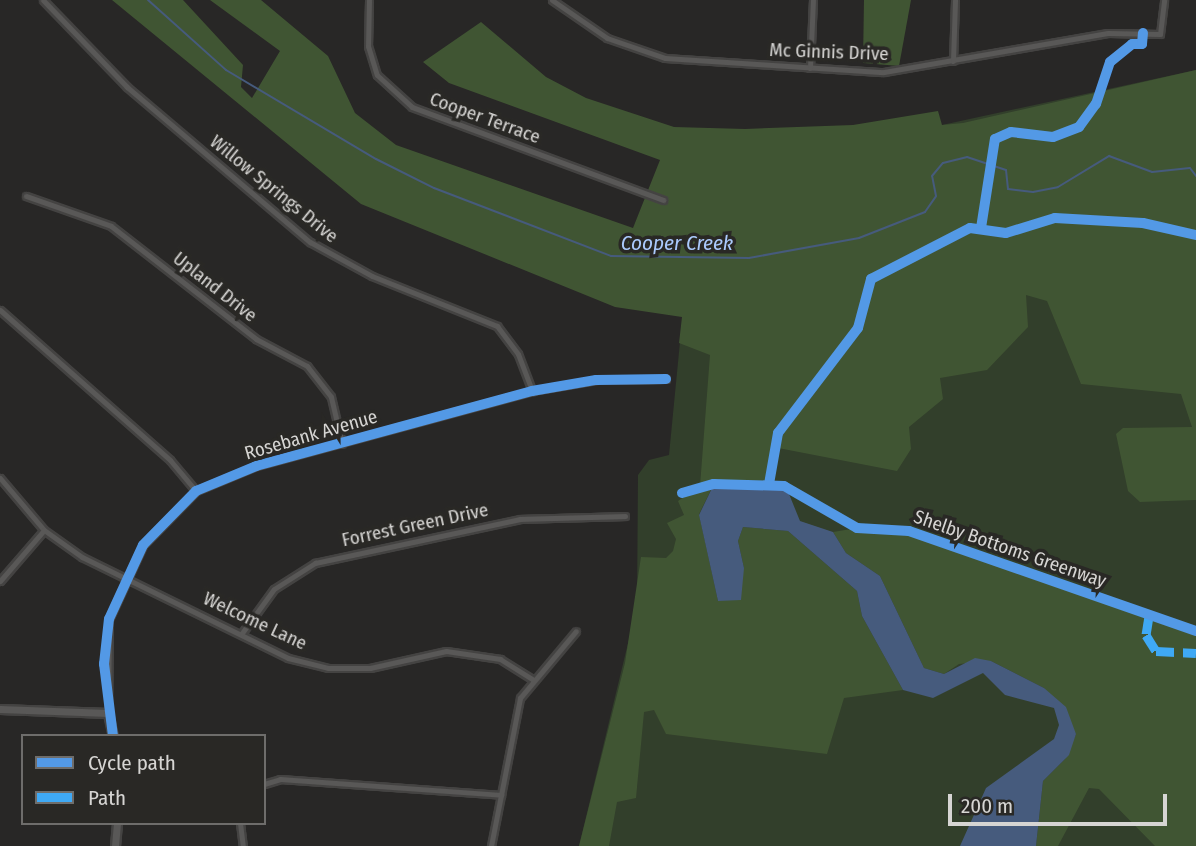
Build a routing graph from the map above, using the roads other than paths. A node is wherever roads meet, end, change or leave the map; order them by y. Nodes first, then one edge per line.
1 (43, 0) edge
2 (369, 0) edge
3 (552, 0) edge
4 (813, 0) edge
5 (955, 0) edge
6 (1164, 0) edge
7 (953, 61) junction
8 (810, 68) junction
9 (26, 196) dead end
10 (663, 200) dead end
11 (0, 310) edge
12 (666, 379) dead end
13 (532, 391) junction
14 (342, 444) junction
15 (0, 478) edge
16 (196, 491) junction
17 (625, 516) dead end
18 (44, 530) junction
19 (126, 578) junction
20 (0, 581) edge
21 (576, 631) dead end
22 (242, 633) junction
23 (532, 679) junction
24 (0, 709) edge
25 (108, 713) junction
26 (113, 734) edge
27 (266, 783) edge
28 (502, 795) junction
29 (117, 825) edge
30 (240, 825) edge
31 (115, 846) edge
32 (243, 846) edge
33 (491, 846) edge

1 - 13 street, Willow Springs Drive
2 - 10 street, Cooper Terrace
3 - 8 street, Mc Ginnis Drive
4 - 8 street
5 - 7 street
6 - 7 street, Mc Ginnis Drive
7 - 8 street, Mc Ginnis Drive
9 - 14 street, Upland Drive
11 - 16 street
12 - 13 street, Rosebank Avenue
13 - 14 street, Rosebank Avenue
14 - 16 street, Rosebank Avenue
15 - 18 street, Welcome Lane
16 - 19 street, Rosebank Avenue
17 - 22 street, Forrest Green Drive
18 - 19 street, Welcome Lane
18 - 20 street
19 - 22 street, Welcome Lane
19 - 25 street, Rosebank Avenue
21 - 23 street
22 - 23 street, Welcome Lane
23 - 28 street
24 - 25 street
25 - 26 street, Rosebank Avenue
27 - 28 street
28 - 33 street
29 - 31 street
30 - 32 street

